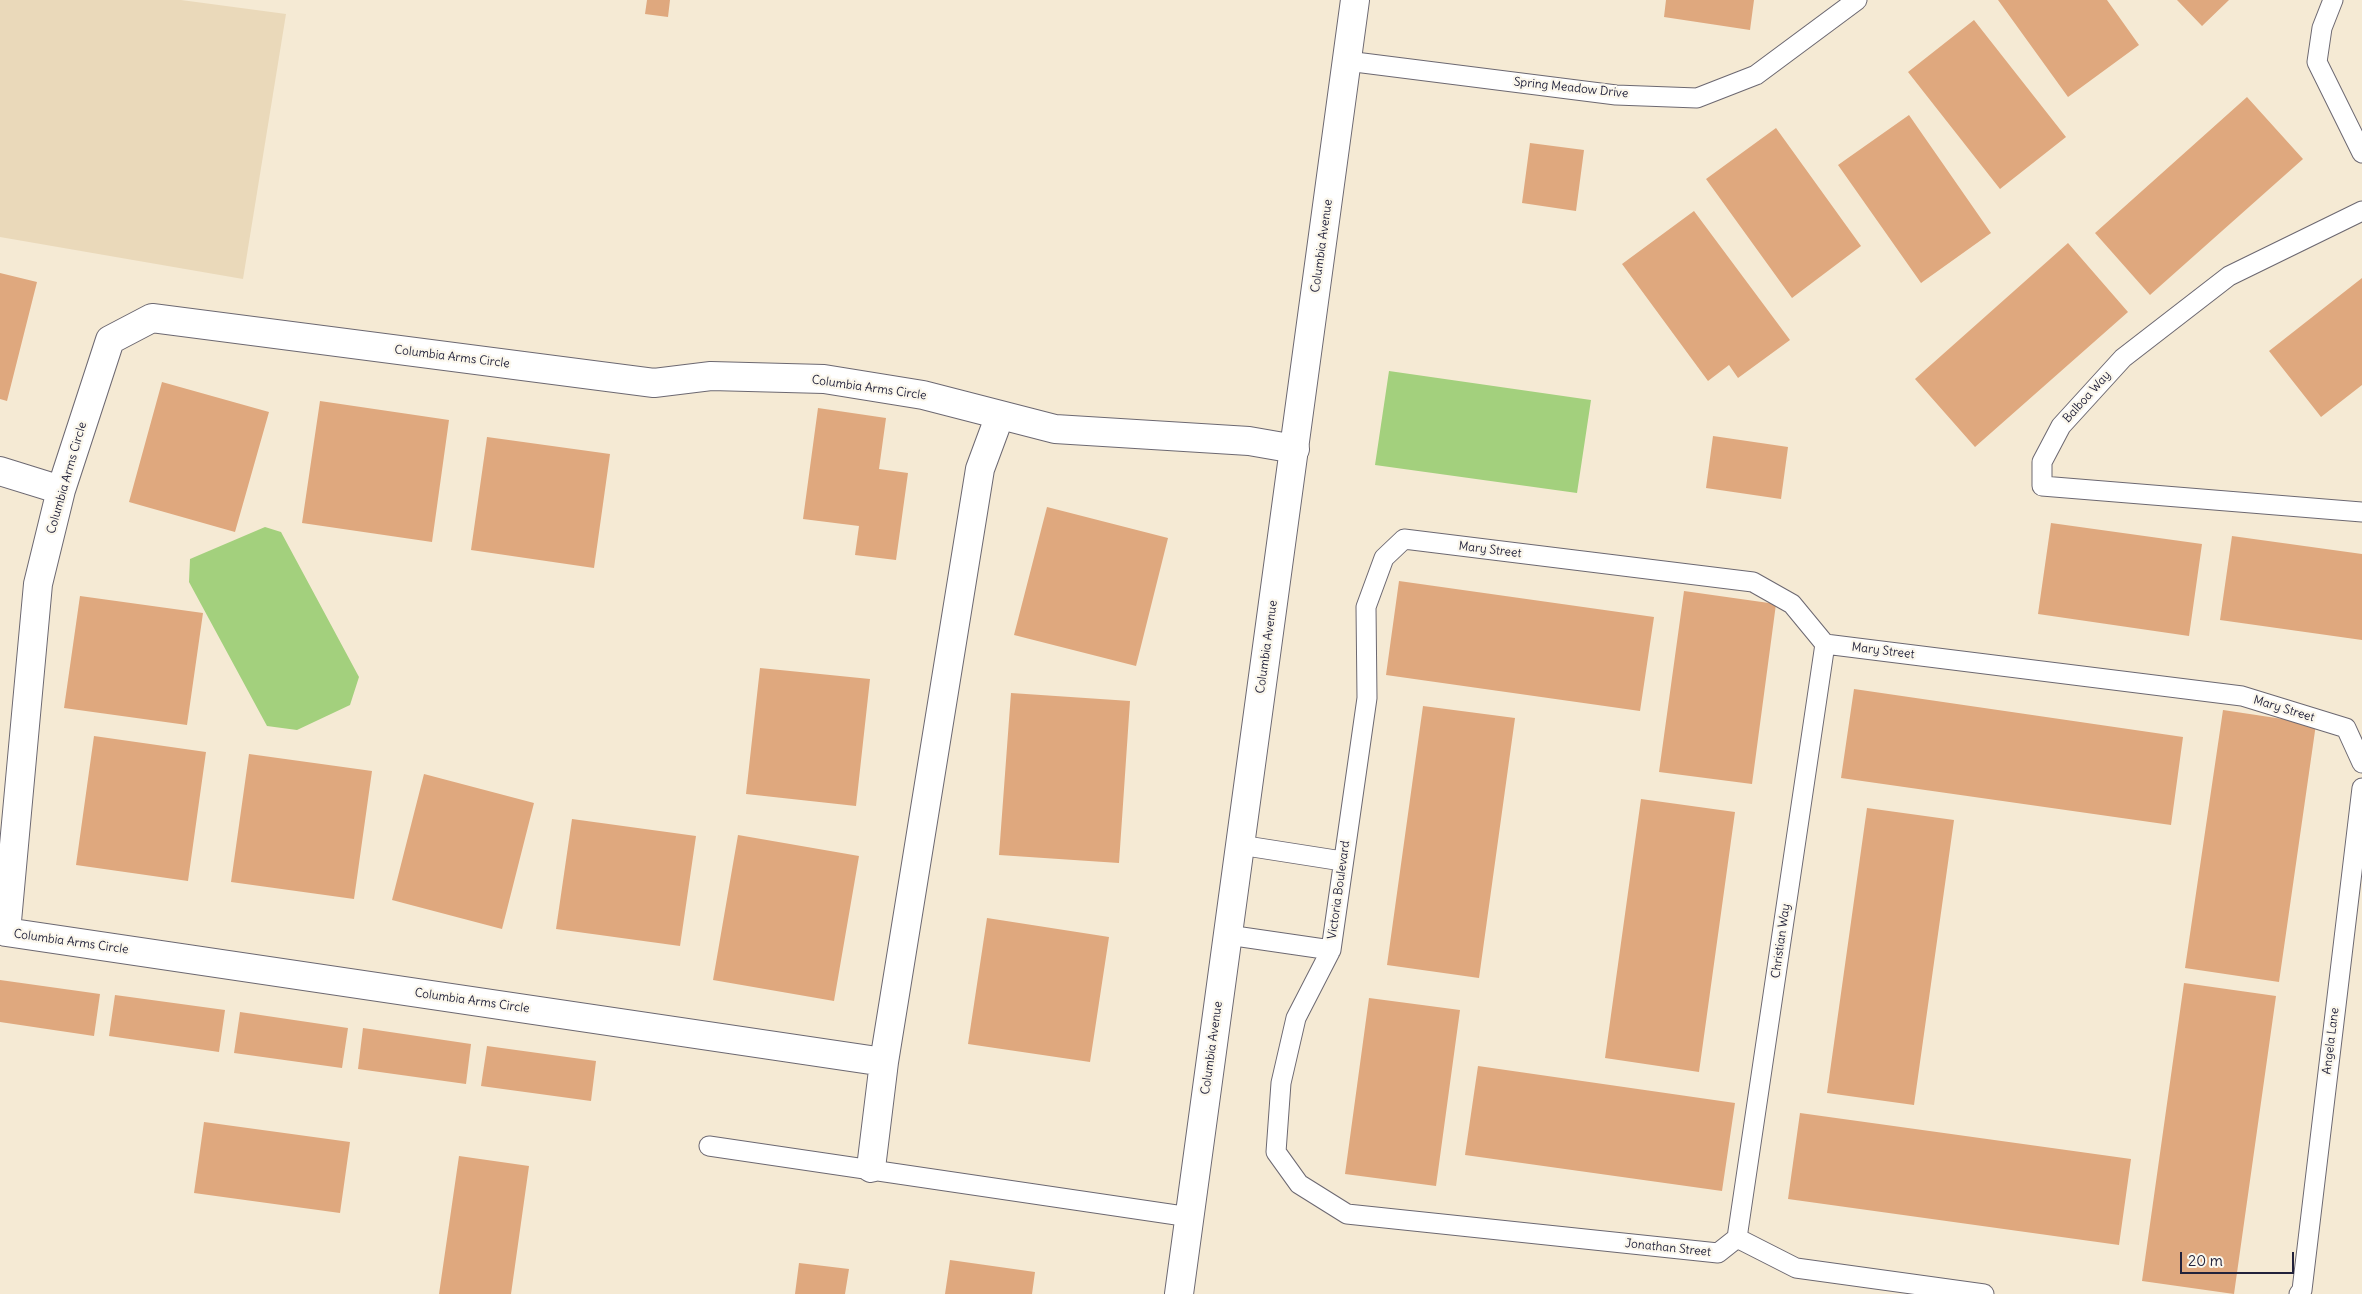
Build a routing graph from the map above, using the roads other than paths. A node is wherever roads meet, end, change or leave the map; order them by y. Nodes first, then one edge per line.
1 (1355, 0) edge
2 (1857, 0) edge
3 (2333, 0) edge
4 (1347, 61) junction
5 (2362, 153) edge
6 (2362, 211) edge
7 (1000, 415) junction
8 (1295, 449) junction
9 (0, 470) edge
10 (61, 490) junction
11 (2362, 512) edge
12 (1402, 541) joint
13 (1825, 644) junction
14 (2362, 764) edge
15 (2362, 788) edge
16 (1240, 845) junction
17 (1342, 861) junction
18 (1228, 935) junction
19 (1331, 950) junction
20 (884, 1062) junction
21 (709, 1146) dead end
22 (871, 1168) junction
23 (1190, 1216) junction
24 (1400, 1220) joint
25 (1737, 1238) junction
26 (1179, 1294) edge
27 (1984, 1294) edge
28 (2300, 1294) edge

1 - 4 street, Columbia Avenue
2 - 4 lane, Spring Meadow Drive
3 - 5 lane
4 - 8 street, Columbia Avenue
6 - 11 lane, Balboa Way
7 - 8 street, Columbia Arms Circle
7 - 10 street, Columbia Arms Circle
7 - 20 street
8 - 16 street, Columbia Avenue
9 - 10 street
10 - 20 street, Columbia Arms Circle
12 - 13 lane, Mary Street
12 - 17 lane, Victoria Boulevard
13 - 14 lane, Mary Street
13 - 25 lane, Christian Way
15 - 28 lane, Angela Lane
16 - 17 lane
16 - 18 street, Columbia Avenue
17 - 19 lane, Victoria Boulevard
18 - 19 lane
18 - 23 street, Columbia Avenue
19 - 24 lane, Victoria Boulevard
20 - 22 street
21 - 22 lane
22 - 23 lane
23 - 26 street, Columbia Avenue
24 - 25 lane, Jonathan Street
25 - 27 lane

